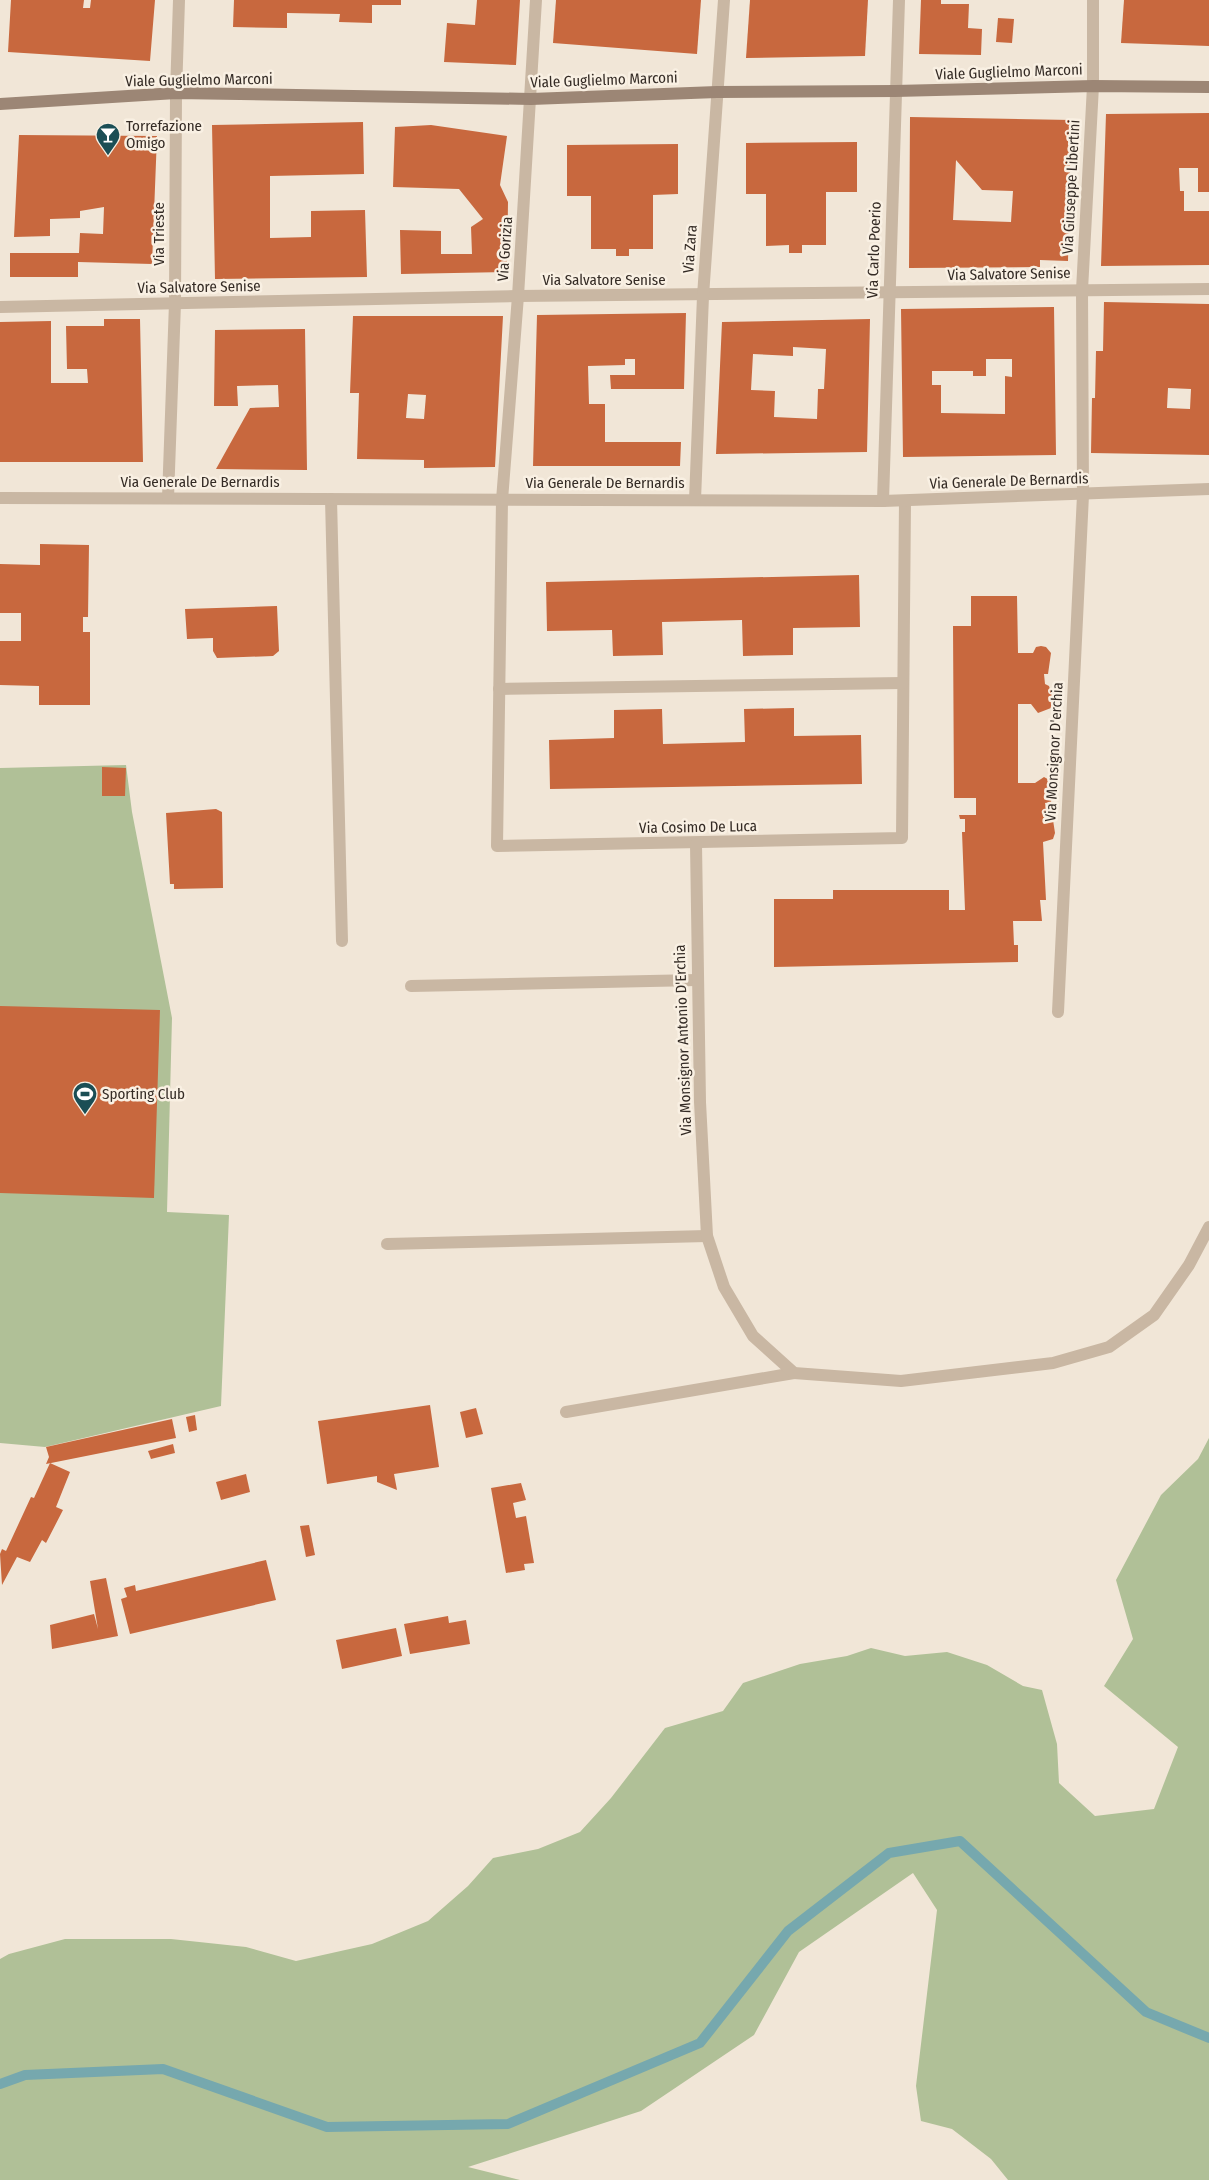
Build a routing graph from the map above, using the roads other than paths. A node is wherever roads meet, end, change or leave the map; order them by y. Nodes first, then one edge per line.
1 (179, 0) edge
2 (536, 0) edge
3 (724, 0) edge
4 (899, 0) edge
5 (1093, 0) edge
6 (1093, 86) junction
7 (1209, 86) edge
8 (717, 92) junction
9 (895, 92) junction
10 (176, 93) junction
11 (532, 99) junction
12 (0, 104) edge
13 (1209, 289) edge
14 (1082, 290) junction
15 (890, 293) junction
16 (518, 296) junction
17 (703, 296) junction
18 (175, 303) junction
19 (0, 307) edge
20 (1209, 489) edge
21 (1083, 495) junction
22 (0, 498) edge
23 (168, 498) junction
24 (331, 499) junction
25 (502, 500) junction
26 (695, 500) junction
27 (883, 501) junction
28 (905, 501) junction
29 (903, 683) junction
30 (499, 689) junction
31 (696, 844) junction
32 (342, 941) dead end
33 (697, 980) junction
34 (411, 986) dead end
35 (1058, 1012) dead end
36 (1209, 1227) edge
37 (708, 1236) junction
38 (387, 1244) dead end
39 (794, 1373) junction
40 (566, 1412) dead end

1 - 10 street, Via Trieste
2 - 11 street, Via Gorizia
3 - 8 street, Via Zara
4 - 9 street, Via Carlo Poerio
5 - 6 street, Via Giuseppe Libertini
6 - 7 street, Viale Guglielmo Marconi
6 - 9 street, Viale Guglielmo Marconi
6 - 14 street, Via Giuseppe Libertini
8 - 9 street, Viale Guglielmo Marconi
8 - 11 street, Viale Guglielmo Marconi
8 - 17 street, Via Zara
9 - 15 street, Via Carlo Poerio
10 - 11 street, Viale Guglielmo Marconi
10 - 12 street, Viale Guglielmo Marconi
10 - 18 street, Via Trieste
11 - 16 street, Via Gorizia
13 - 14 street, Via Salvatore Senise
14 - 15 street, Via Salvatore Senise
14 - 21 street, Via Giuseppe Libertini
15 - 17 street, Via Salvatore Senise
15 - 27 street, Via Carlo Poerio
16 - 17 street, Via Salvatore Senise
16 - 18 street, Via Salvatore Senise
16 - 25 street, Via Gorizia
17 - 26 street, Via Zara
18 - 19 street, Via Salvatore Senise
18 - 23 street, Via Trieste
20 - 21 street, Via Generale De Bernardis
21 - 28 street, Via Generale De Bernardis
21 - 35 street, Via Monsignor D'erchia
22 - 23 street, Via Generale De Bernardis
23 - 24 street, Via Generale De Bernardis
24 - 25 street, Via Generale De Bernardis
24 - 32 street
25 - 26 street, Via Generale De Bernardis
25 - 30 street, Via Cosimo De Luca
26 - 27 street, Via Generale De Bernardis
27 - 28 street, Via Generale De Bernardis
28 - 29 street, Via Cosimo De Luca
29 - 30 street
29 - 31 street, Via Cosimo De Luca
30 - 31 street, Via Cosimo De Luca
31 - 33 street, Via Monsignor Antonio D'Erchia
33 - 34 street
33 - 37 street, Via Monsignor Antonio D'Erchia
36 - 39 street
37 - 38 street
37 - 39 street, Via Monsignor Antonio D'Erchia
39 - 40 street

